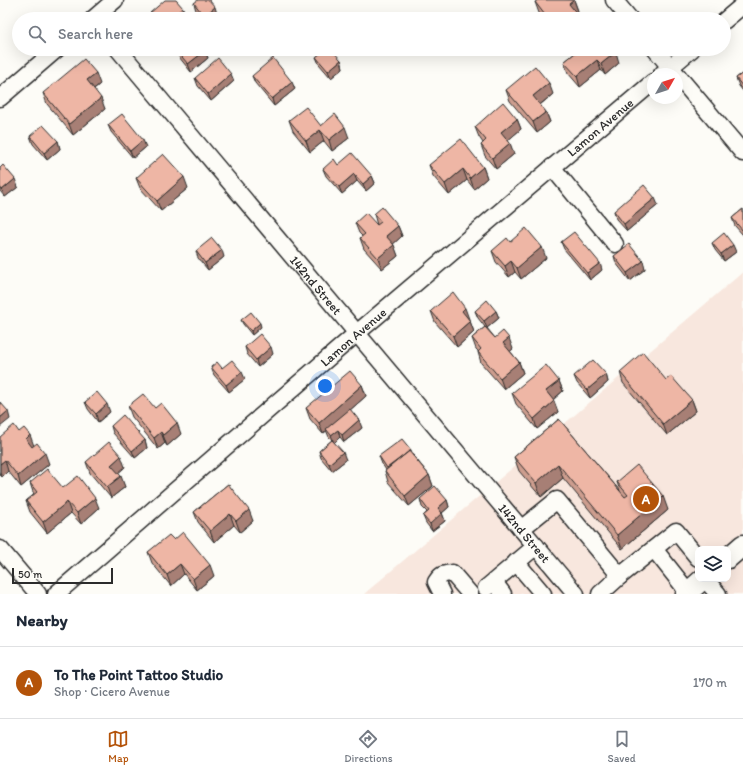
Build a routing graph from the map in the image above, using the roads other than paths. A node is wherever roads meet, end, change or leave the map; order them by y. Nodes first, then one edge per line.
1 (115, 0) edge
2 (614, 0) edge
3 (743, 5) edge
4 (101, 12) edge
5 (624, 12) edge
6 (731, 15) edge
7 (49, 56) edge
8 (124, 56) edge
9 (660, 56) edge
10 (686, 56) edge
11 (668, 68) edge
12 (675, 68) edge
13 (683, 86) edge
14 (647, 87) edge
15 (0, 98) edge
16 (743, 153) edge
17 (552, 167) junction
18 (615, 244) dead end
19 (357, 333) junction
20 (521, 529) junction
21 (743, 545) edge
22 (536, 546) junction
23 (0, 549) edge
24 (654, 549) junction
25 (695, 554) edge
26 (731, 555) edge
27 (516, 562) junction
28 (620, 576) junction
29 (700, 582) edge
30 (707, 582) edge
31 (494, 588) edge
32 (687, 593) edge
33 (38, 594) edge
34 (56, 594) edge
35 (442, 594) edge
36 (470, 594) edge
37 (543, 594) edge
38 (576, 594) edge
39 (600, 594) edge
40 (718, 594) edge

1 - 4 street
2 - 5 street
3 - 6 street
7 - 15 street
8 - 19 street, 142nd Street
9 - 11 street
10 - 12 street
13 - 16 street
14 - 17 street, Lamon Avenue
17 - 18 street
17 - 19 street, Lamon Avenue
19 - 20 street, 142nd Street
19 - 34 street, Lamon Avenue
20 - 22 street, 142nd Street
20 - 28 street
21 - 26 main road
22 - 27 street
22 - 38 street, 142nd Street
23 - 33 street
24 - 25 street
24 - 28 street
24 - 32 street
27 - 31 street
27 - 37 street
28 - 39 street
29 - 32 main road
30 - 40 street
35 - 36 street

